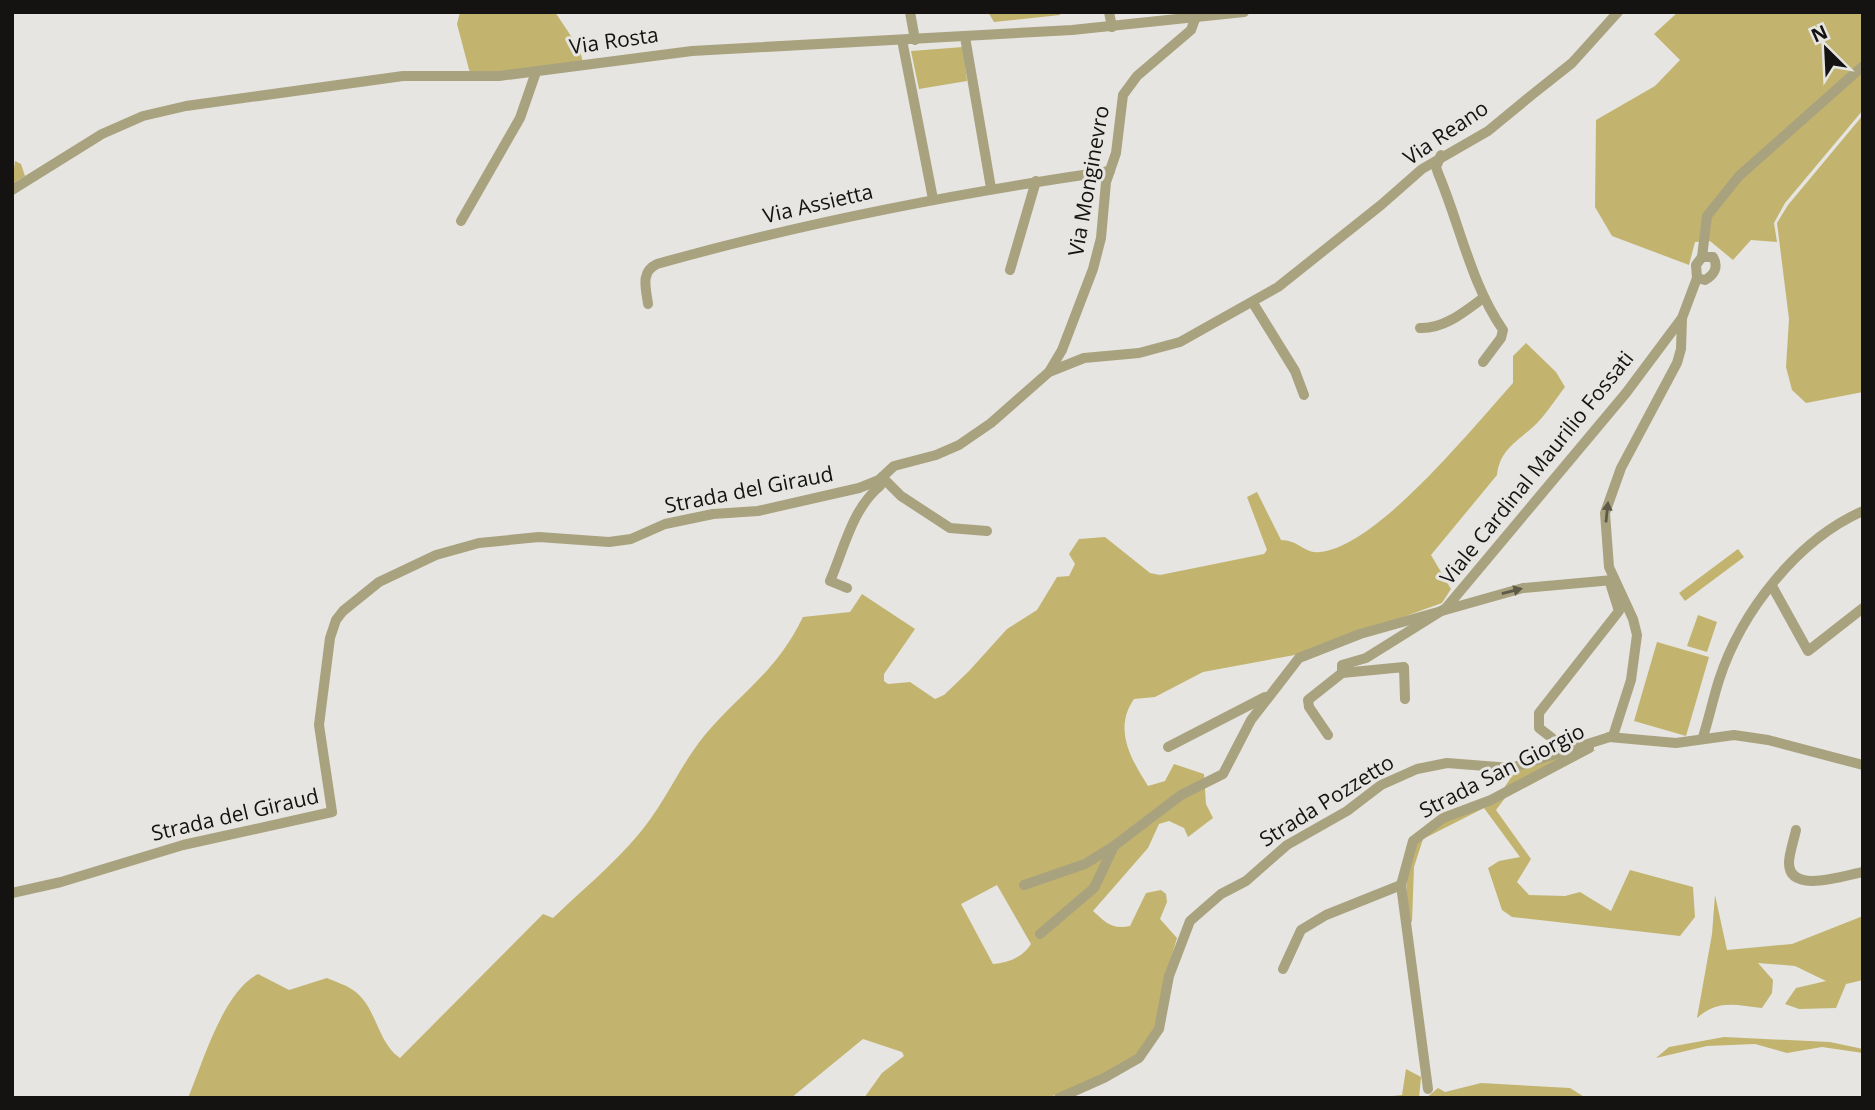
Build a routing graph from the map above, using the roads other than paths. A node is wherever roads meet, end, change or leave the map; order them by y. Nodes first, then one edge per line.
1 (910, 12) edge
2 (1109, 12) edge
3 (1244, 12) edge
4 (1618, 12) edge
5 (1162, 17) edge
6 (1195, 19) junction
7 (1112, 27) junction
8 (965, 37) junction
9 (902, 40) junction
10 (915, 40) junction
11 (1863, 66) edge
12 (537, 72) junction
13 (1441, 155) junction
14 (1110, 171) junction
15 (1036, 181) junction
16 (992, 188) junction
17 (12, 190) edge
18 (933, 199) junction
19 (461, 221) dead end
20 (1702, 257) junction
21 (1010, 270) dead end
22 (1697, 278) junction
23 (1483, 298) junction
24 (1253, 303) junction
25 (648, 304) dead end
26 (1682, 318) junction
27 (1420, 328) dead end
28 (1657, 352) junction
29 (1483, 362) dead end
30 (1677, 363) junction
31 (1049, 372) junction
32 (1304, 395) dead end
33 (881, 478) junction
34 (1863, 511) edge
35 (987, 531) dead end
36 (1613, 580) junction
37 (1772, 586) junction
38 (847, 588) dead end
39 (1446, 608) junction
40 (1863, 608) edge
41 (1342, 673) junction
42 (1270, 695) junction
43 (1405, 699) dead end
44 (1328, 735) dead end
45 (1613, 736) junction
46 (1703, 737) junction
47 (1552, 738) dead end
48 (1168, 747) dead end
49 (1863, 765) edge
50 (1796, 830) dead end
51 (1114, 846) junction
52 (1863, 872) edge
53 (1024, 885) dead end
54 (1401, 885) junction
55 (12, 893) edge
56 (1040, 934) dead end
57 (1283, 969) dead end
58 (1428, 1089) dead end
59 (1059, 1098) edge

1 - 10 street
2 - 7 street
3 - 6 street, Via Rosta
4 - 13 street, Via Reano
5 - 6 street, Via Rosta
5 - 7 street, Via Rosta
6 - 14 street, Via Monginevro
7 - 8 street, Via Rosta
8 - 10 street, Via Rosta
8 - 16 street
9 - 10 street, Via Rosta
9 - 12 street, Via Rosta
9 - 18 street
11 - 20 street
12 - 17 street, Via Rosta
12 - 19 street
13 - 23 street
13 - 24 street, Via Reano
14 - 15 street, Via Assietta
14 - 31 street, Via Monginevro
15 - 16 street, Via Assietta
15 - 21 street
16 - 18 street, Via Assietta
18 - 25 street, Via Assietta
20 - 22 street
20 - 22 street
22 - 26 street
23 - 27 street
23 - 29 street
24 - 31 street, Via Reano
24 - 32 street
26 - 28 street, Viale Cardinal Maurilio Fossati
26 - 30 street
28 - 30 street
28 - 39 street, Viale Cardinal Maurilio Fossati
36 -> 30 street
31 - 33 street, Via Reano
33 - 35 street
33 - 38 street, Via Reano
33 - 55 street, Strada del Giraud
34 - 37 street
39 -> 36 street
36 - 45 street
36 - 47 street
37 - 40 street
37 - 46 street
39 - 41 street
39 - 42 street
41 - 43 street
41 - 44 street
42 - 48 street
42 - 51 street
45 - 46 street
45 - 54 street, Strada San Giorgio
45 - 59 street, Strada Pozzetto
46 - 49 street
50 - 52 street
51 - 53 street
51 - 56 street
54 - 57 street
54 - 58 street, Strada San Giorgio

